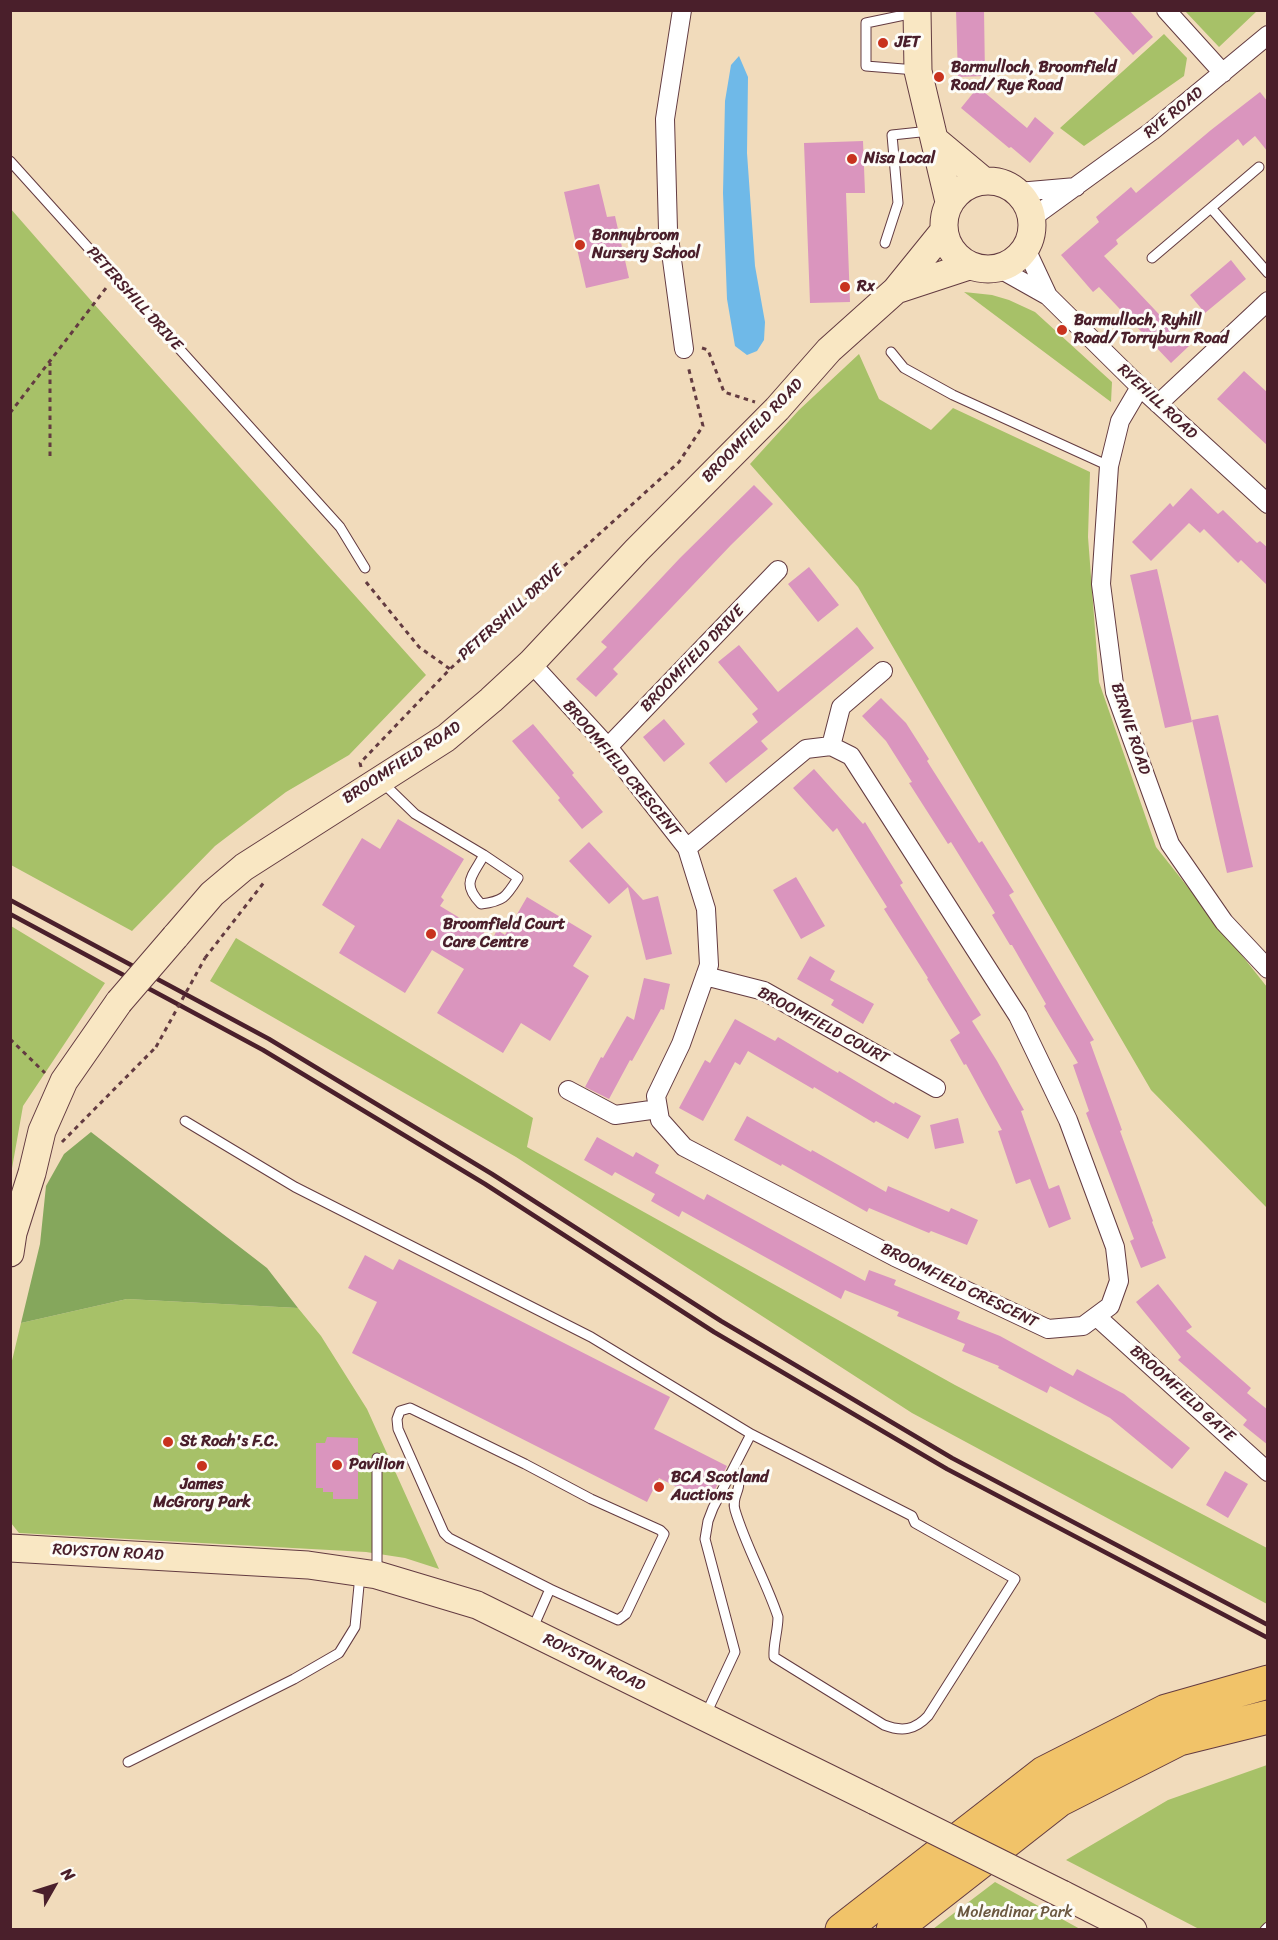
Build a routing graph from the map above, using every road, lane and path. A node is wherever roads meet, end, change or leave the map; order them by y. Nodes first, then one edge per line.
1 (682, 10) edge
2 (1166, 10) edge
3 (917, 12) edge
4 (1266, 39) edge
5 (918, 71) junction
6 (1223, 73) junction
7 (934, 135) junction
8 (10, 161) edge
9 (1259, 167) dead end
10 (984, 181) junction
11 (1076, 186) junction
12 (1018, 192) junction
13 (949, 202) junction
14 (1211, 208) junction
15 (1032, 218) junction
16 (943, 232) junction
17 (885, 243) dead end
18 (1026, 249) junction
19 (1152, 258) dead end
20 (969, 266) junction
21 (1000, 269) junction
22 (1268, 273) edge
23 (114, 277) junction
24 (896, 290) junction
25 (1048, 296) junction
26 (1264, 311) edge
27 (683, 344) junction
28 (891, 352) dead end
29 (50, 362) junction
30 (1140, 387) junction
31 (1158, 404) junction
32 (777, 409) junction
33 (10, 413) edge
34 (50, 456) dead end
35 (1109, 466) junction
36 (1268, 504) edge
37 (365, 568) joint
38 (778, 570) dead end
39 (531, 663) junction
40 (450, 669) junction
41 (883, 671) dead end
42 (831, 746) junction
43 (608, 747) junction
44 (374, 783) junction
45 (687, 848) junction
46 (484, 855) junction
47 (270, 876) dead end
48 (1268, 969) edge
49 (705, 976) junction
50 (10, 1039) edge
51 (936, 1088) dead end
52 (61, 1089) junction
53 (568, 1090) dead end
54 (658, 1109) junction
55 (185, 1121) dead end
56 (32, 1173) junction
57 (10, 1253) edge
58 (1097, 1317) junction
59 (751, 1434) junction
60 (377, 1458) dead end
61 (732, 1472) junction
62 (1268, 1472) edge
63 (10, 1548) edge
64 (368, 1574) junction
65 (550, 1589) junction
66 (531, 1632) junction
67 (1268, 1682) edge
68 (704, 1717) junction
69 (1268, 1718) edge
70 (128, 1762) dead end
71 (842, 1929) edge
72 (893, 1929) edge
73 (1133, 1929) edge

1 - 27 street
2 - 6 street
3 - 5 street
3 - 5 lane
4 - 6 street, RYE ROAD
5 - 7 street
6 - 11 street, RYE ROAD
7 - 10 street
7 - 13 street
7 - 17 lane
8 - 23 lane, PETERSHILL DRIVE
9 - 14 lane
10 - 12 street
10 - 13 street
11 - 12 street, RYE ROAD
11 - 15 street, RYE ROAD
12 - 15 street
13 - 16 street
14 - 19 lane
14 - 22 lane
15 - 18 street
16 - 20 street
16 - 24 street, BROOMFIELD ROAD
18 - 21 street
18 - 25 street, RYEHILL ROAD
20 - 21 street
20 - 24 street, BROOMFIELD ROAD
21 - 25 street, RYEHILL ROAD
23 - 29 path
23 - 37 lane, PETERSHILL DRIVE
24 - 32 street, BROOMFIELD ROAD
25 - 30 street, RYEHILL ROAD
26 - 31 street
27 - 32 path
27 - 40 path, PETERSHILL DRIVE
28 - 35 lane
29 - 33 path
29 - 34 path
30 - 31 street, RYEHILL ROAD
30 - 35 street, BIRNIE ROAD
31 - 36 street, RYEHILL ROAD
32 - 39 street, BROOMFIELD ROAD
35 - 48 street, BIRNIE ROAD
37 - 40 path, PETERSHILL DRIVE
38 - 43 street, BROOMFIELD DRIVE
39 - 43 street, BROOMFIELD CRESCENT
39 - 44 street, BROOMFIELD ROAD
40 - 44 path
41 - 42 street
42 - 45 street, BROOMFIELD CRESCENT
42 - 58 street
43 - 45 street, BROOMFIELD CRESCENT
44 - 46 lane
44 - 52 street, BROOMFIELD ROAD, bridge
45 - 49 street, BROOMFIELD CRESCENT
46 - 46 lane
47 - 56 path, bridge
49 - 51 street, BROOMFIELD COURT
49 - 54 street, BROOMFIELD CRESCENT
50 - 52 path
52 - 56 street, BROOMFIELD ROAD
53 - 54 street
54 - 58 street, BROOMFIELD CRESCENT
55 - 59 lane
56 - 57 street, BROOMFIELD ROAD
58 - 62 street, BROOMFIELD GATE
59 - 61 lane
59 - 61 lane
60 - 64 lane
61 - 68 lane
63 - 64 street, ROYSTON ROAD
64 - 66 street, ROYSTON ROAD
64 - 70 lane
65 - 65 lane
65 - 66 lane
66 - 68 street, ROYSTON ROAD
67 - 71 highway
68 - 73 street, ROYSTON ROAD, bridge
69 - 72 highway

